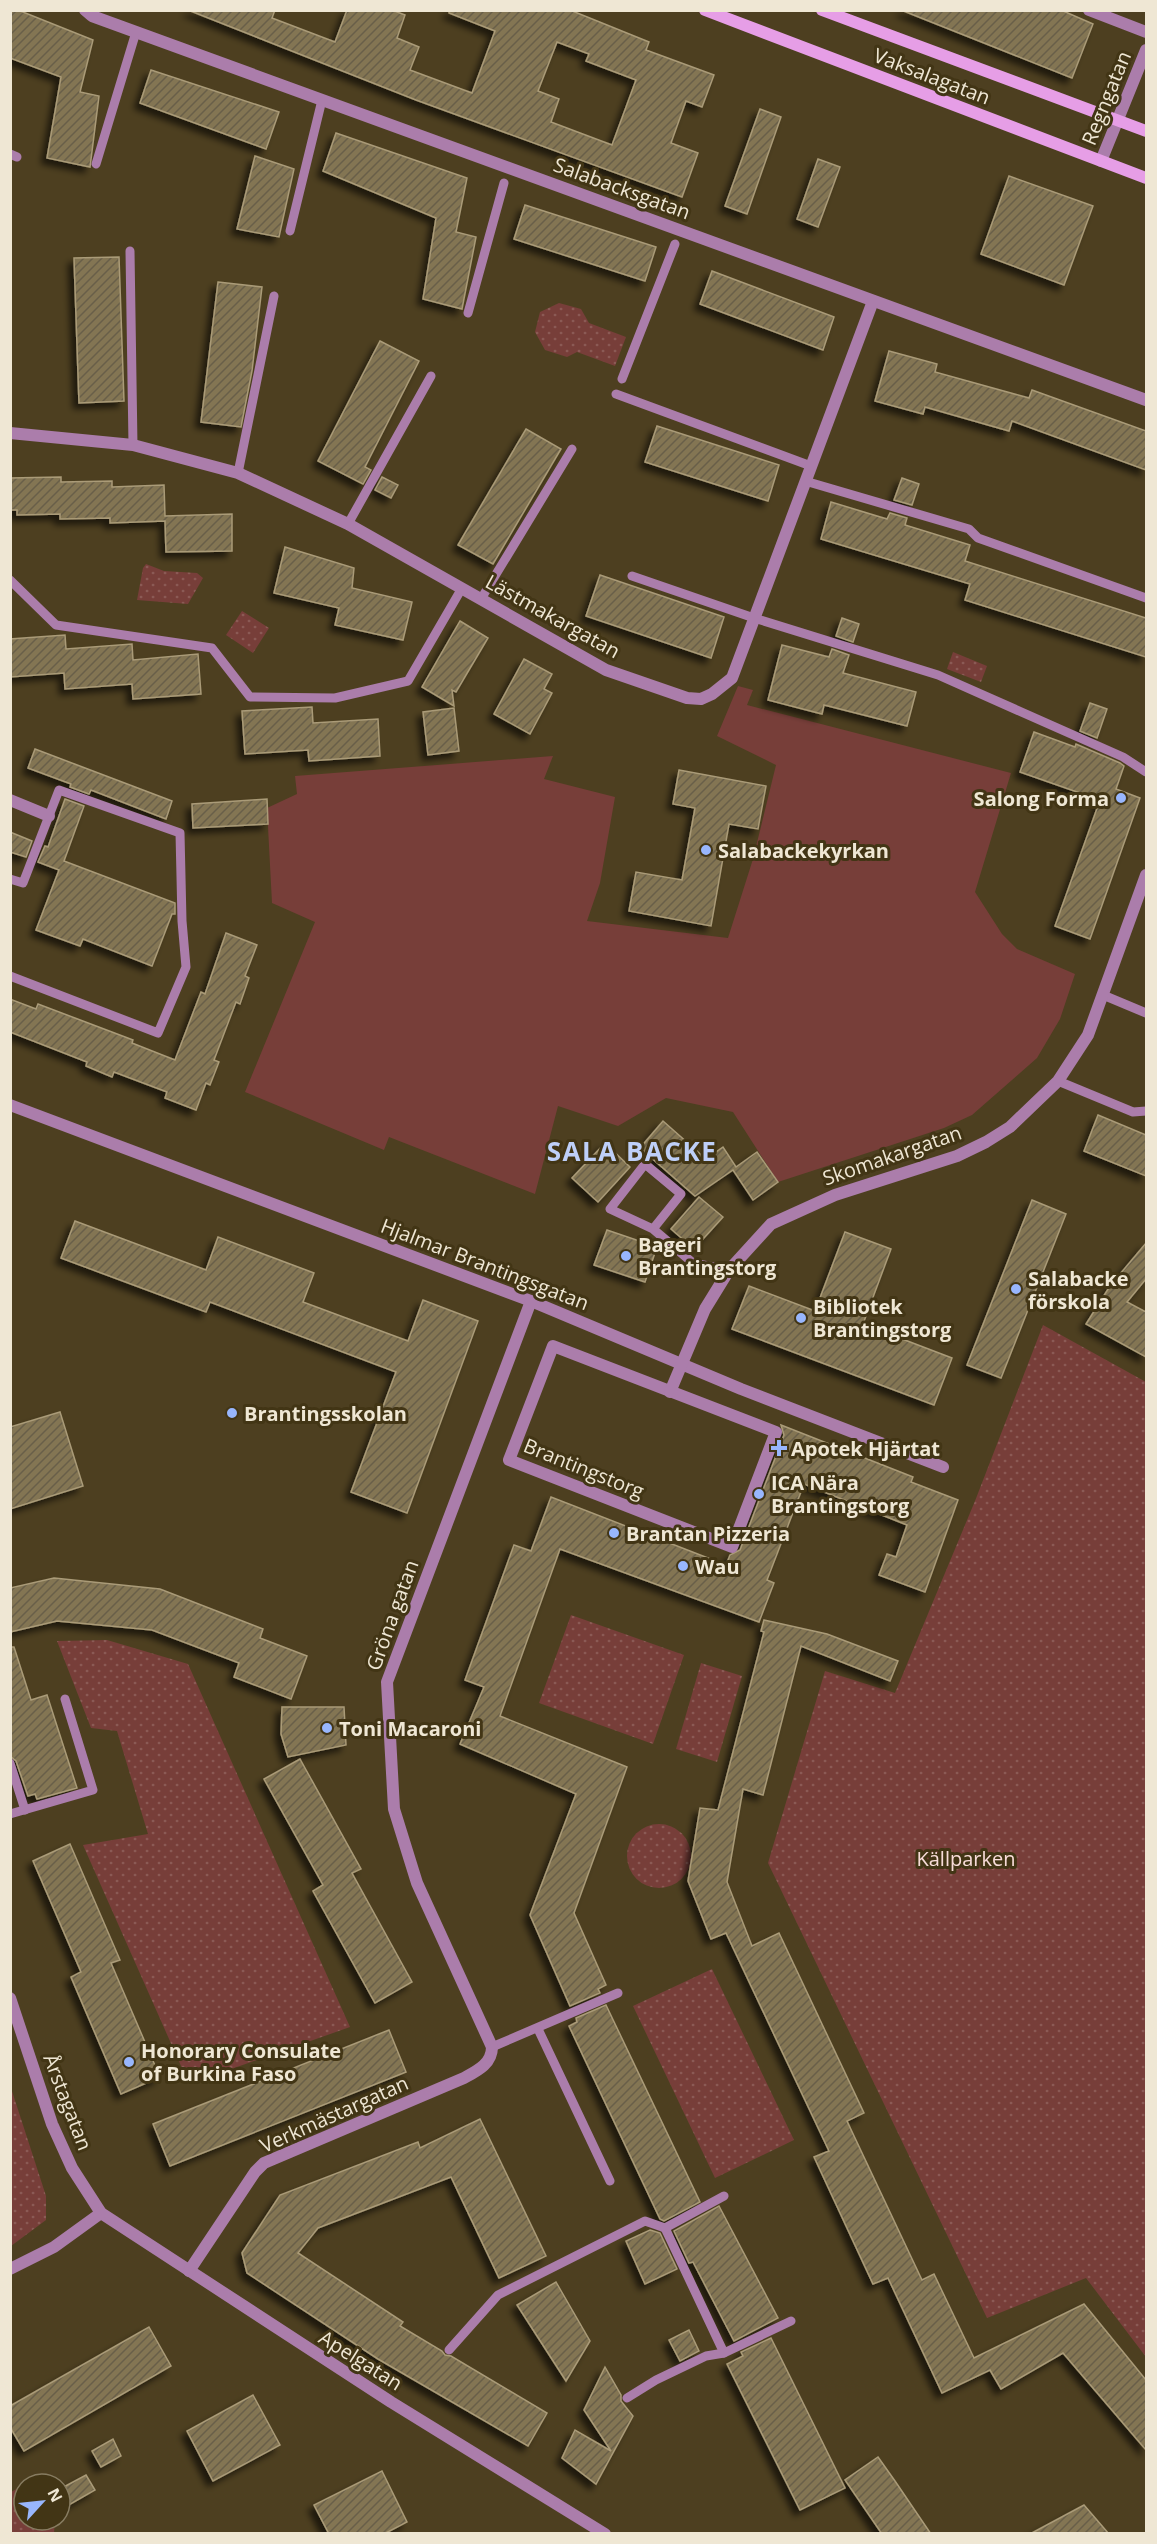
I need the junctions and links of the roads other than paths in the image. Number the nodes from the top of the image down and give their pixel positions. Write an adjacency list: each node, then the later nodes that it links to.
1 (85, 10): 5 (street, Salabacksgatan)
2 (705, 10): 11 (main road, Vaksalagatan)
3 (822, 10): 9 (main road, Vaksalagatan)
4 (1089, 10): 6 (street)
5 (136, 32): 8 (street, Salabacksgatan); 12 (lane)
6 (1146, 32)
7 (1146, 50): 9 (street, Regngatan)
8 (322, 100): 15 (lane); 19 (street, Salabacksgatan)
9 (1119, 121): 10 (main road, Vaksalagatan); 11 (street, Regngatan)
10 (1146, 131)
11 (1101, 161): 13 (main road, Vaksalagatan)
12 (96, 164)
13 (1146, 178)
14 (504, 183): 20 (lane)
15 (290, 231)
16 (675, 244): 22 (lane)
17 (130, 251): 26 (lane)
18 (274, 296): 29 (lane)
19 (873, 300): 24 (street, Salabacksgatan); 28 (street, Lästmakargatan)
20 (468, 313)
21 (431, 376): 31 (lane)
22 (622, 378)
23 (616, 394): 28 (lane)
24 (1146, 400)
25 (10, 433): 26 (street, Lästmakargatan)
26 (133, 445): 29 (street, Lästmakargatan)
27 (572, 449): 36 (lane)
28 (811, 466): 30 (street, Lästmakargatan)
29 (238, 473): 31 (street, Lästmakargatan)
30 (805, 481): 35 (lane); 37 (street, Lästmakargatan)
31 (348, 524): 34 (street, Lästmakargatan)
32 (632, 576): 37 (lane)
33 (10, 580): 34 (lane)
34 (462, 588): 36 (street, Lästmakargatan)
35 (1146, 598)
36 (481, 599): 37 (street, Lästmakargatan)
37 (754, 618): 38 (lane)
38 (1146, 772)
39 (10, 800): 40 (street)
40 (49, 816): 42 (lane); 43 (lane)
41 (1146, 875): 44 (street, Skomakargatan)
42 (10, 879)
43 (10, 976)
44 (1103, 994): 45 (lane); 46 (street, Skomakargatan)
45 (1146, 1013)
46 (1058, 1081): 48 (lane); 50 (street, Skomakargatan)
47 (10, 1105): 51 (street, Hjalmar Brantingsgatan)
48 (1146, 1111)
49 (653, 1229): 49 (lane); 50 (lane)
50 (729, 1270): 52 (street, Skomakargatan)
51 (531, 1301): 52 (street, Hjalmar Brantingsgatan); 62 (street, Gröna gatan)
52 (683, 1365): 53 (street, Skomakargatan); 54 (street, Hjalmar Brantingsgatan)
53 (670, 1392): 53 (street, Brantingstorg)
54 (942, 1467)
55 (65, 1700): 57 (lane)
56 (10, 1762): 57 (lane)
57 (25, 1810): 58 (lane)
58 (10, 1814)
59 (618, 1993): 61 (lane)
60 (10, 1998): 65 (street, Årstagatan)
61 (538, 2029): 62 (lane); 63 (lane)
62 (492, 2047): 68 (street, Verkmästargatan)
63 (610, 2181)
64 (724, 2196): 66 (lane)
65 (101, 2213): 67 (street); 68 (street, Apelgatan)
66 (665, 2228): 70 (lane); 71 (lane)
67 (10, 2269)
68 (189, 2271): 73 (street, Apelgatan)
69 (791, 2321): 71 (lane)
70 (449, 2350)
71 (724, 2353): 72 (lane)
72 (627, 2398)
73 (605, 2534)

